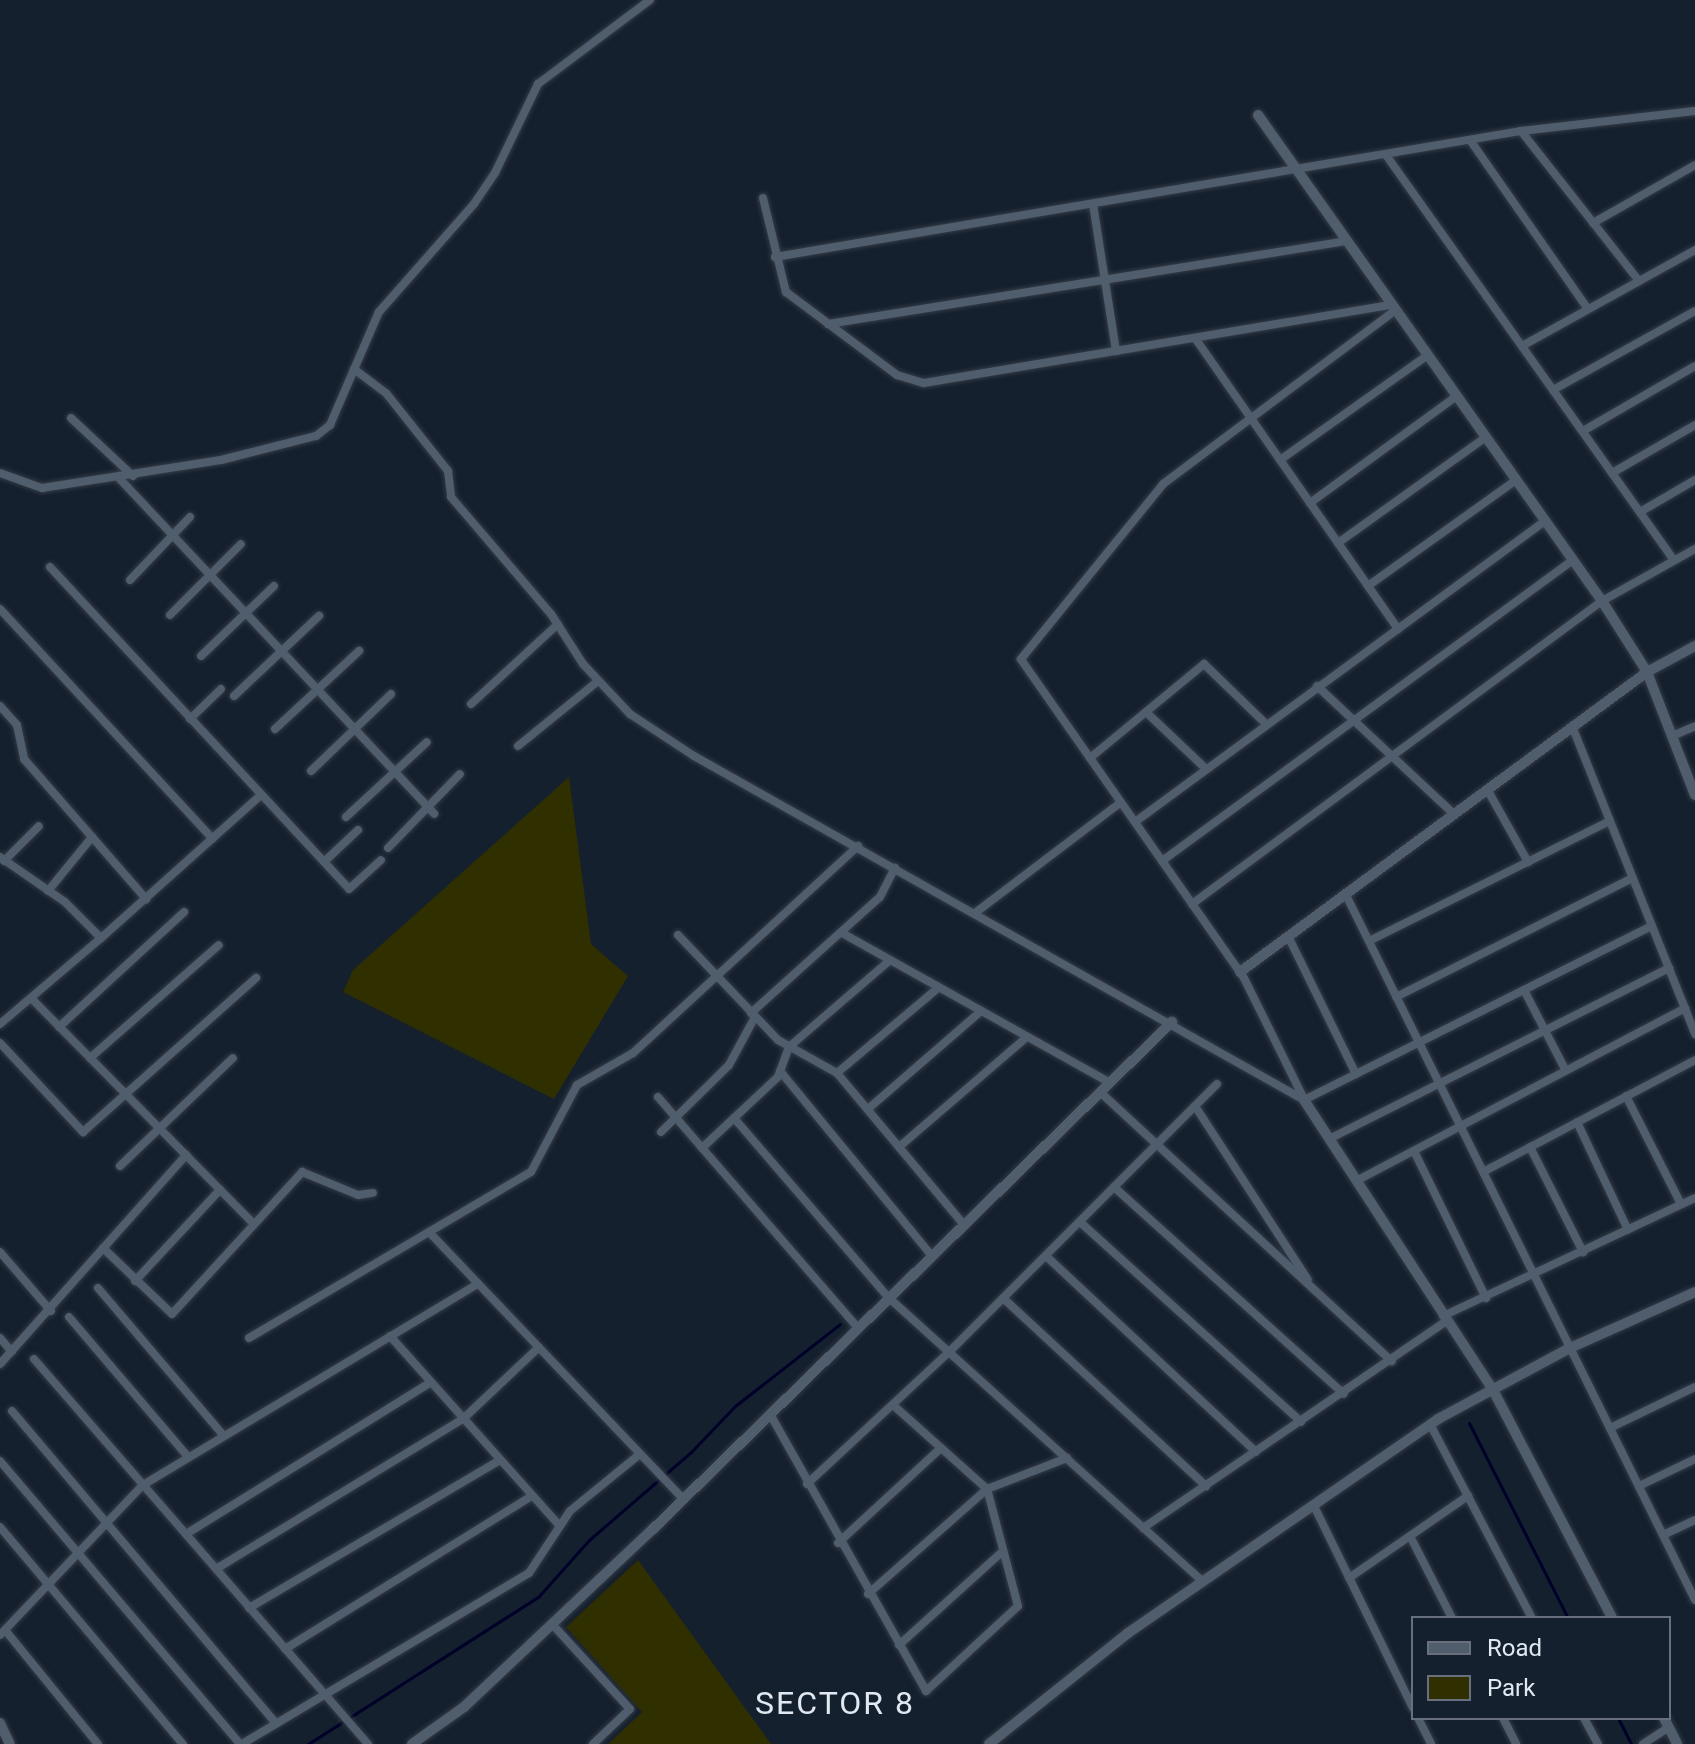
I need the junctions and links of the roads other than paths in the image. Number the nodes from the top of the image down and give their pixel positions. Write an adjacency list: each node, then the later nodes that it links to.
1 (650, 0): 26 (street)
2 (1695, 111): 4 (street)
3 (1258, 115): 8 (street)
4 (1521, 131): 5 (street); 11 (street)
5 (1470, 140): 6 (street); 18 (street)
6 (1386, 155): 8 (street); 22 (street)
7 (1695, 165): 11 (street)
8 (1297, 170): 10 (street); 12 (street)
9 (763, 198): 14 (street)
10 (1093, 204): 14 (street); 15 (street)
11 (1593, 223): 16 (street)
12 (1347, 241): 15 (street); 17 (street)
13 (1695, 250): 16 (street)
14 (775, 257): 20 (street)
15 (1105, 280): 20 (street); 23 (street)
16 (1639, 281): 18 (street)
17 (1394, 308): 21 (street); 24 (street); 30 (street)
18 (1588, 309): 22 (street)
19 (1695, 311): 27 (street)
20 (828, 324): 23 (street)
21 (1195, 338): 23 (street); 30 (street)
22 (1522, 346): 27 (street)
23 (1116, 351)
24 (1428, 355): 28 (street); 34 (street)
25 (1695, 366): 32 (street)
26 (354, 369): 37 (street); 63 (street)
27 (1553, 390): 32 (street)
28 (1457, 396): 33 (street); 43 (street)
29 (71, 418): 37 (street)
30 (1251, 418): 34 (street); 90 (street)
31 (1695, 425): 36 (street)
32 (1583, 431): 36 (street)
33 (1486, 437): 40 (street); 48 (street)
34 (1280, 460): 43 (street)
35 (0, 473): 39 (street)
36 (1612, 473): 44 (street)
37 (133, 476): 38 (street)
38 (118, 477): 39 (street); 47 (street)
39 (12, 479): 42 (street)
40 (1516, 480): 46 (street); 57 (street)
41 (1695, 480): 44 (street)
42 (0, 484)
43 (1310, 503): 48 (street)
44 (1640, 512): 52 (street)
45 (190, 517): 47 (street)
46 (1545, 521): 51 (street); 64 (street)
47 (172, 536): 54 (street); 55 (street)
48 (1338, 543): 57 (street)
49 (241, 544): 54 (street)
50 (1695, 549): 52 (street)
51 (1573, 560): 58 (street); 80 (street)
52 (1674, 560): 58 (street)
53 (50, 567): 79 (street)
54 (210, 575): 60 (street); 61 (street)
55 (130, 580)
56 (274, 586): 60 (street)
57 (1368, 586): 64 (street)
58 (1602, 601): 69 (street); 89 (street)
59 (0, 609): 107 (street)
60 (246, 614): 66 (street); 68 (street)
61 (170, 615)
62 (319, 616): 66 (street)
63 (558, 624): 70 (street); 76 (street)
64 (1398, 629): 71 (street)
65 (1695, 646): 69 (street)
66 (281, 651): 73 (street); 75 (street)
67 (359, 651): 73 (street)
68 (201, 656)
69 (1647, 672): 82 (street); 86 (street)
70 (598, 681): 88 (street); 108 (street)
71 (1317, 686): 80 (street); 81 (street)
72 (221, 689): 79 (street)
73 (317, 689): 84 (street); 85 (street)
74 (391, 694): 85 (street)
75 (234, 696)
76 (471, 704)
77 (0, 706): 106 (street)
78 (1146, 712): 81 (street); 90 (street); 91 (street)
79 (190, 719): 96 (street)
80 (1354, 721): 89 (street); 113 (street)
81 (1265, 723): 91 (street)
82 (1572, 726): 95 (street); 102 (street)
83 (1695, 726): 86 (street)
84 (275, 729)
85 (354, 729): 92 (street); 93 (street)
86 (1672, 736): 97 (street)
87 (427, 742): 93 (street)
88 (518, 746)
89 (1392, 756): 100 (street); 120 (street)
90 (1090, 758): 98 (street)
91 (1205, 768): 103 (street)
92 (311, 771)
93 (395, 772): 99 (street); 101 (street)
94 (460, 774): 99 (street)
95 (1487, 789): 100 (street); 114 (street)
96 (261, 795): 107 (street); 111 (street)
97 (1695, 795)
98 (1121, 802): 103 (street); 122 (street)
99 (431, 811): 109 (street)
100 (1454, 814): 118 (street)
101 (346, 817)
102 (1610, 821): 114 (street); 116 (street)
103 (1135, 822): 113 (street)
104 (39, 826): 110 (street)
105 (358, 830): 111 (street)
106 (92, 837): 117 (street); 119 (street)
107 (213, 839): 119 (street)
108 (858, 846): 115 (street); 133 (street)
109 (388, 848)
110 (2, 859): 117 (street)
111 (326, 860): 112 (street)
112 (381, 860)
113 (1162, 861): 120 (street)
114 (1528, 862): 128 (street)
115 (895, 868): 122 (street); 124 (street)
116 (1633, 878): 123 (street); 137 (street)
117 (48, 891): 127 (street)
118 (1345, 893): 126 (street); 128 (street)
119 (146, 899): 127 (street)
120 (1192, 904): 132 (street)
121 (184, 912): 144 (street)
122 (975, 913): 142 (street)
123 (1652, 926): 131 (street); 136 (street)
124 (842, 933): 130 (street); 141 (street)
125 (678, 935): 133 (street)
126 (1288, 936): 132 (street); 157 (street)
127 (101, 938): 138 (street)
128 (1369, 941): 137 (street)
129 (219, 945): 151 (street)
130 (890, 960): 135 (street); 150 (street)
131 (1669, 968): 139 (street); 145 (street)
132 (1240, 972): 165 (street)
133 (717, 977): 141 (street); 193 (street)
134 (256, 978): 162 (street)
135 (939, 987): 140 (street); 156 (street)
136 (1524, 990): 145 (street); 149 (street)
137 (1396, 997): 149 (street)
138 (31, 998): 143 (street); 144 (street)
139 (1685, 1008): 146 (street); 155 (street)
140 (981, 1011): 147 (street); 167 (street)
141 (753, 1015): 150 (street); 168 (street)
142 (1172, 1022): 159 (street); 165 (street)
143 (0, 1024)
144 (59, 1027): 151 (street)
145 (1544, 1029): 155 (street); 158 (street)
146 (1695, 1034)
147 (1027, 1037): 159 (street); 176 (street)
148 (0, 1043): 162 (street)
149 (1419, 1043): 157 (street); 158 (street)
150 (789, 1047): 154 (street); 156 (street)
151 (90, 1058): 162 (street)
152 (233, 1058): 172 (street)
153 (1695, 1060): 163 (street)
154 (780, 1071): 169 (street); 197 (street)
155 (1566, 1071): 171 (street)
156 (837, 1073): 167 (street)
157 (1356, 1074): 165 (street)
158 (1439, 1082): 171 (street); 174 (street)
159 (1110, 1083): 161 (street)
160 (1217, 1084): 166 (street)
161 (1100, 1092): 175 (street); 191 (street)
162 (125, 1093): 172 (street)
163 (1626, 1096): 170 (street); 188 (street)
164 (658, 1097): 168 (street)
165 (1304, 1100): 174 (street)
166 (1195, 1106): 175 (street); 203 (street)
167 (868, 1109): 176 (street)
168 (675, 1117): 173 (street); 178 (street)
169 (734, 1118): 178 (street); 205 (street)
170 (1577, 1122): 177 (street); 192 (street)
171 (1461, 1127): 179 (street); 182 (street)
172 (159, 1128): 180 (street); 181 (street)
173 (661, 1132)
174 (1329, 1139): 183 (street)
175 (1157, 1144): 184 (street); 203 (street)
176 (899, 1147): 191 (street)
177 (1530, 1147): 182 (street); 196 (street)
178 (702, 1148): 211 (street)
179 (1414, 1151): 183 (street); 207 (street)
180 (186, 1155): 185 (street); 194 (street)
181 (120, 1166)
182 (1483, 1172): 199 (street)
183 (1356, 1181): 210 (street)
184 (1114, 1187): 189 (street); 225 (street)
185 (220, 1190): 190 (street); 200 (street)
186 (373, 1193): 190 (street)
187 (1695, 1198): 188 (street)
188 (1681, 1204): 192 (street)
189 (1080, 1222): 198 (street); 230 (street)
190 (254, 1224): 200 (street)
191 (964, 1225): 197 (street)
192 (1628, 1230): 196 (street)
193 (429, 1232): 201 (street); 214 (street)
194 (103, 1248): 200 (street); 208 (street)
195 (0, 1252): 208 (street)
196 (1583, 1252): 199 (street)
197 (932, 1256): 205 (street)
198 (1046, 1256): 206 (street); 235 (street)
199 (1534, 1275): 207 (street); 216 (street)
200 (135, 1281)
201 (478, 1284): 212 (street); 215 (street)
202 (98, 1288): 233 (street)
203 (1314, 1290): 220 (street)
204 (1695, 1292): 216 (street)
205 (889, 1298): 211 (street); 218 (street)
206 (1003, 1298): 218 (street); 244 (street)
207 (1486, 1298): 210 (street)
208 (51, 1311): 217 (street)
209 (69, 1317): 237 (street)
210 (1445, 1318): 220 (street); 224 (street)
211 (858, 1328): 228 (street)
212 (390, 1336): 222 (street); 233 (street)
213 (0, 1338): 217 (street)
214 (249, 1338)
215 (539, 1347): 229 (street); 236 (street)
216 (1570, 1348): 224 (street); 232 (street)
217 (12, 1352): 221 (street)
218 (949, 1352): 226 (street); 238 (street)
219 (34, 1359): 243 (street)
220 (1392, 1361): 225 (street)
221 (0, 1364)
222 (431, 1382): 229 (street); 256 (street)
223 (1695, 1387): 232 (street)
224 (1492, 1388): 231 (street); 273 (street)
225 (1344, 1394): 230 (street)
226 (893, 1405): 234 (street); 242 (street)
227 (12, 1411): 252 (street)
228 (770, 1414): 242 (street); 249 (street)
229 (464, 1418): 240 (street); 262 (street)
230 (1301, 1422): 235 (street)
231 (1430, 1424): 248 (street); 250 (street)
232 (1610, 1428): 245 (street)
233 (224, 1436): 237 (street)
234 (941, 1448): 246 (street); 259 (street)
235 (1256, 1452): 244 (street)
236 (640, 1454): 249 (street); 253 (street)
237 (188, 1457): 243 (street)
238 (1067, 1458): 246 (street); 255 (street)
239 (1695, 1459): 245 (street)
240 (500, 1460): 247 (street); 270 (street)
241 (0, 1461): 261 (street)
242 (807, 1484): 259 (street)
243 (143, 1485): 252 (street); 256 (street)
244 (1206, 1486): 255 (street)
245 (1639, 1486): 257 (street)
246 (987, 1489): 260 (street); 268 (street)
247 (532, 1496): 253 (street); 277 (street)
248 (1468, 1496): 258 (street); 272 (street)
249 (683, 1499): 274 (street)
250 (1314, 1506): 264 (street); 266 (street)
251 (1695, 1520): 257 (street)
252 (107, 1523): 261 (street); 284 (street)
253 (560, 1526): 278 (street)
254 (0, 1527): 267 (street)
255 (1143, 1528): 266 (street)
256 (186, 1534): 262 (street)
257 (1663, 1535): 265 (street)
258 (1410, 1536): 264 (street); 271 (street)
259 (838, 1543): 268 (street)
260 (1003, 1551): 276 (street); 276 (street)
261 (78, 1554): 267 (street); 289 (street)
262 (216, 1569): 270 (street)
263 (1695, 1573): 265 (street)
264 (1349, 1578): 279 (street)
265 (1684, 1578): 269 (street)
266 (1202, 1581): 293 (street)
267 (48, 1584): 275 (street); 288 (street)
268 (868, 1594): 276 (street)
269 (1695, 1600)
270 (249, 1608): 277 (street)
271 (1451, 1616)
272 (1531, 1616)
273 (1611, 1616)
274 (552, 1624): 291 (street); 292 (street)
275 (2, 1633): 287 (street)
276 (899, 1645)
277 (285, 1649): 278 (street)
278 (325, 1695): 284 (street); 290 (street)
279 (1411, 1704)
280 (1419, 1720): 294 (street)
281 (1504, 1720): 295 (street)
282 (1585, 1720): 296 (street)
283 (0, 1723): 286 (street)
284 (276, 1723): 289 (street)
285 (1666, 1723): 297 (street); 298 (street)
286 (10, 1744)
287 (98, 1744)
288 (183, 1744)
289 (241, 1744)
290 (368, 1744)
291 (412, 1744)
292 (593, 1744)
293 (989, 1744)
294 (1431, 1744)
295 (1516, 1744)
296 (1598, 1744)
297 (1643, 1744)
298 (1677, 1744)

